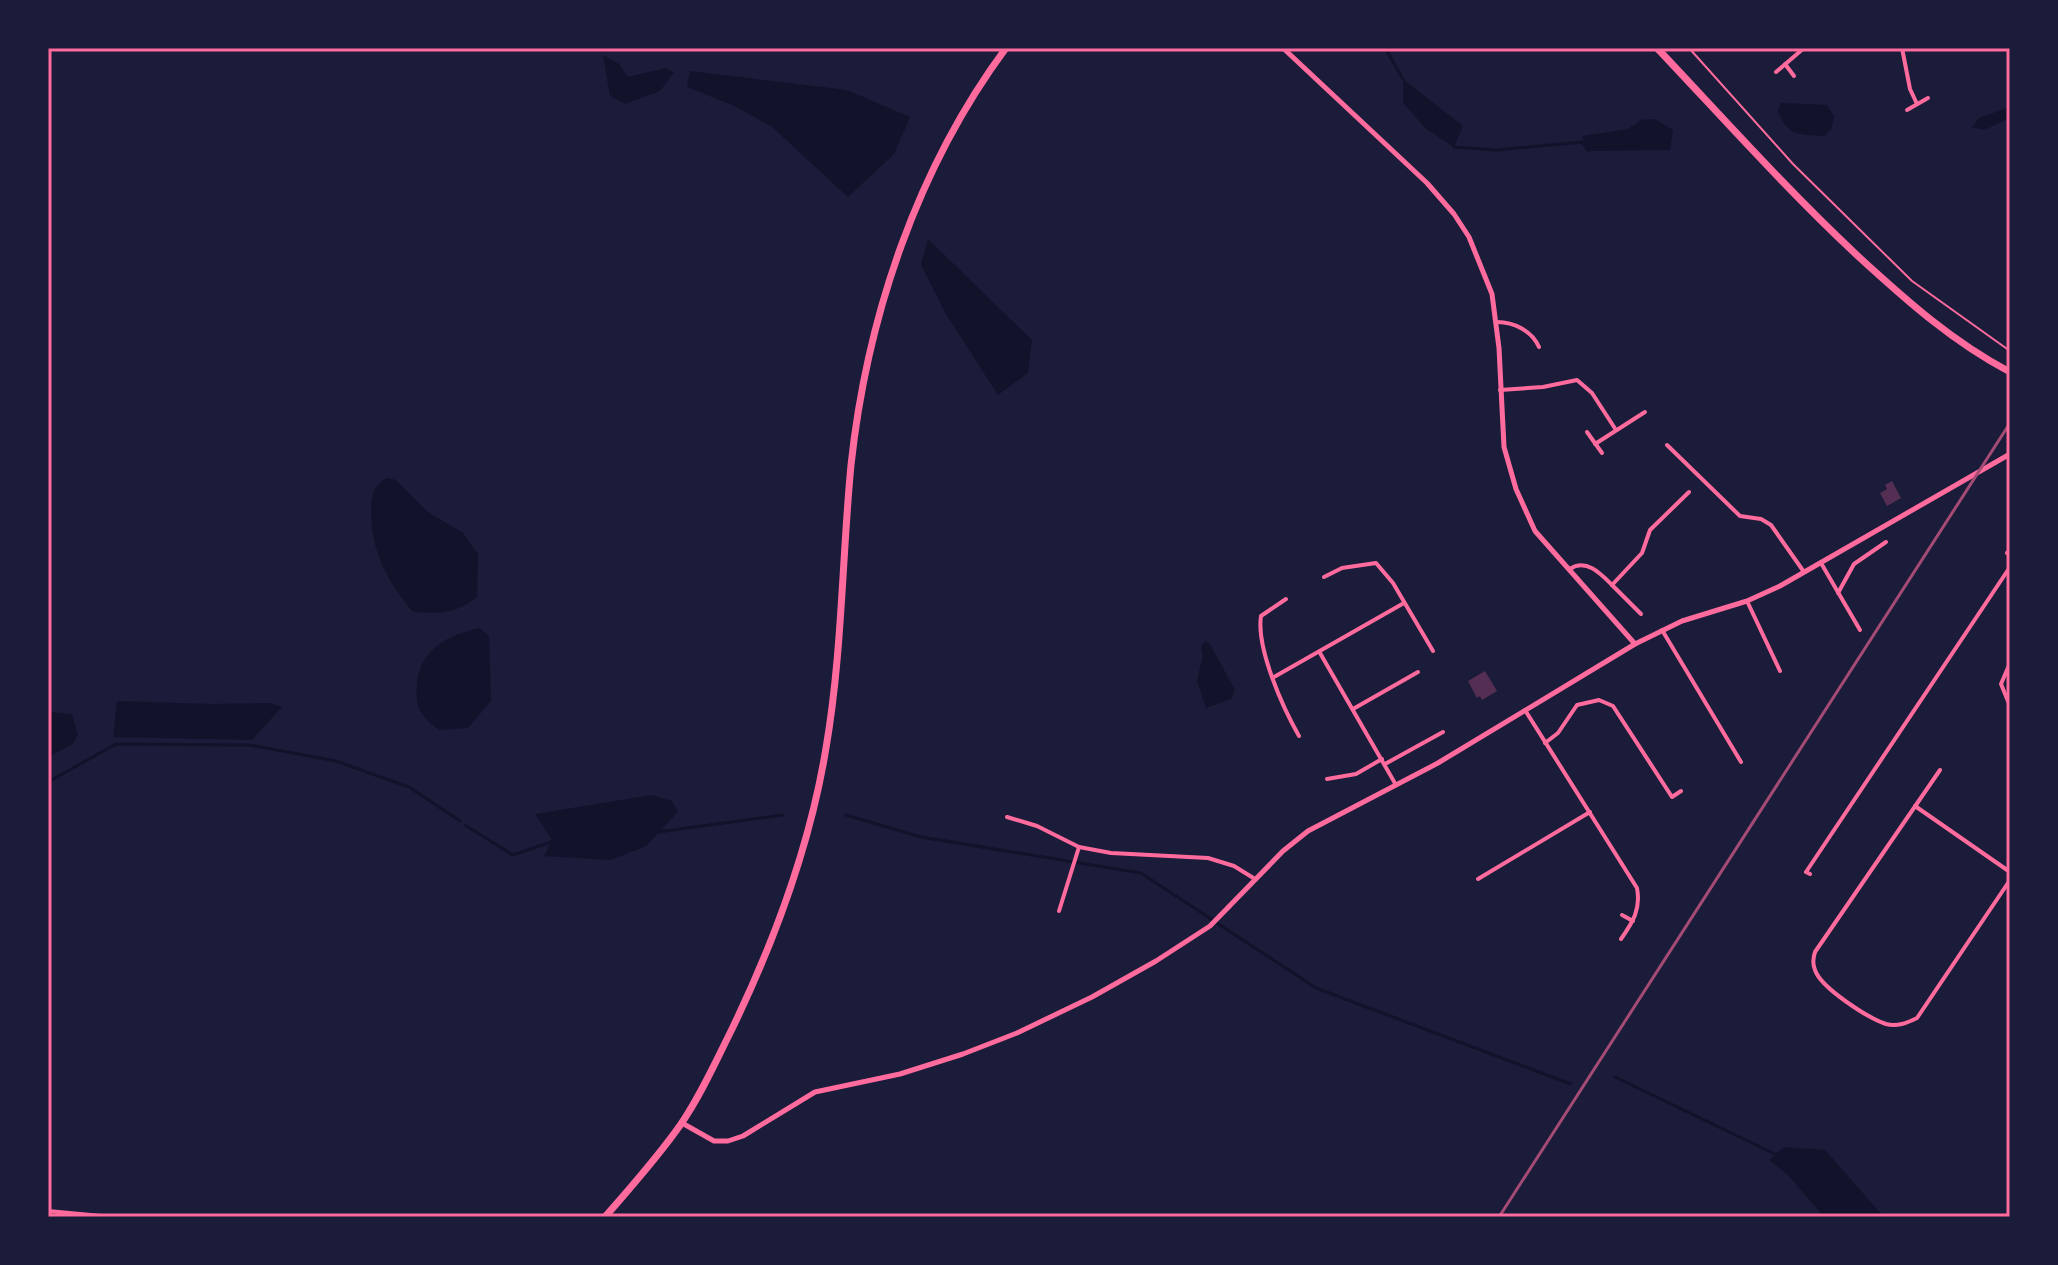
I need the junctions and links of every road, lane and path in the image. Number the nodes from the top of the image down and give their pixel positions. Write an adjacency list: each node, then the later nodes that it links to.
1 (1006, 48): 72 (highway)
2 (1283, 48): 13 (street)
3 (1657, 48): 16 (highway)
4 (1689, 48): 15 (path)
5 (1804, 48): 7 (street)
6 (1902, 48): 11 (street)
7 (1785, 64): 8 (street); 9 (street)
8 (1776, 72)
9 (1794, 76)
10 (1928, 98): 11 (street)
11 (1917, 104): 12 (street)
12 (1907, 110)
13 (1497, 322): 14 (street); 17 (street)
14 (1539, 347)
15 (2010, 351)
16 (2008, 371)
17 (1500, 390): 19 (street); 29 (street)
18 (1645, 412): 19 (street)
19 (1616, 430): 21 (street)
20 (1587, 432): 21 (street)
21 (1595, 444): 23 (street)
22 (1667, 445): 30 (street)
23 (1602, 453)
24 (2010, 454): 27 (street)
25 (1689, 492): 32 (street)
26 (1886, 542): 33 (street)
27 (1821, 563): 30 (street); 33 (street)
28 (2010, 567): 64 (street)
29 (1570, 569): 32 (street); 40 (street)
30 (1804, 572): 35 (street)
31 (1324, 577): 36 (street)
32 (1612, 585): 37 (street)
33 (1838, 593): 39 (street)
34 (1286, 599): 46 (street)
35 (1747, 601): 38 (street); 44 (street)
36 (1404, 603): 41 (street); 42 (street)
37 (1641, 614)
38 (1662, 630): 40 (street); 54 (street)
39 (1860, 630)
40 (1635, 644): 49 (street)
41 (1433, 651)
42 (1320, 653): 46 (street); 48 (street)
43 (2010, 663): 47 (street)
44 (1780, 671)
45 (1418, 672): 48 (street)
46 (1274, 677): 51 (street)
47 (2010, 706)
48 (1353, 709): 53 (street)
49 (1525, 710): 52 (street); 57 (street)
50 (1443, 732): 53 (street)
51 (1299, 736)
52 (1545, 743): 58 (street); 60 (street)
53 (1383, 762): 56 (street); 57 (street)
54 (1741, 762)
55 (1940, 770): 59 (street)
56 (1327, 779)
57 (1396, 785): 65 (street)
58 (1681, 791)
59 (1915, 806): 63 (street); 67 (street)
60 (1590, 812): 66 (street); 70 (street)
61 (1007, 817): 62 (street)
62 (1079, 847): 65 (street); 68 (street)
63 (2010, 872)
64 (1810, 874)
65 (1255, 879): 72 (street)
66 (1478, 879)
67 (2010, 880)
68 (1059, 911)
69 (1622, 915): 70 (street)
70 (1633, 921): 71 (street)
71 (1621, 939)
72 (682, 1122): 75 (highway)
73 (48, 1211): 74 (street)
74 (112, 1217)
75 (605, 1217)

